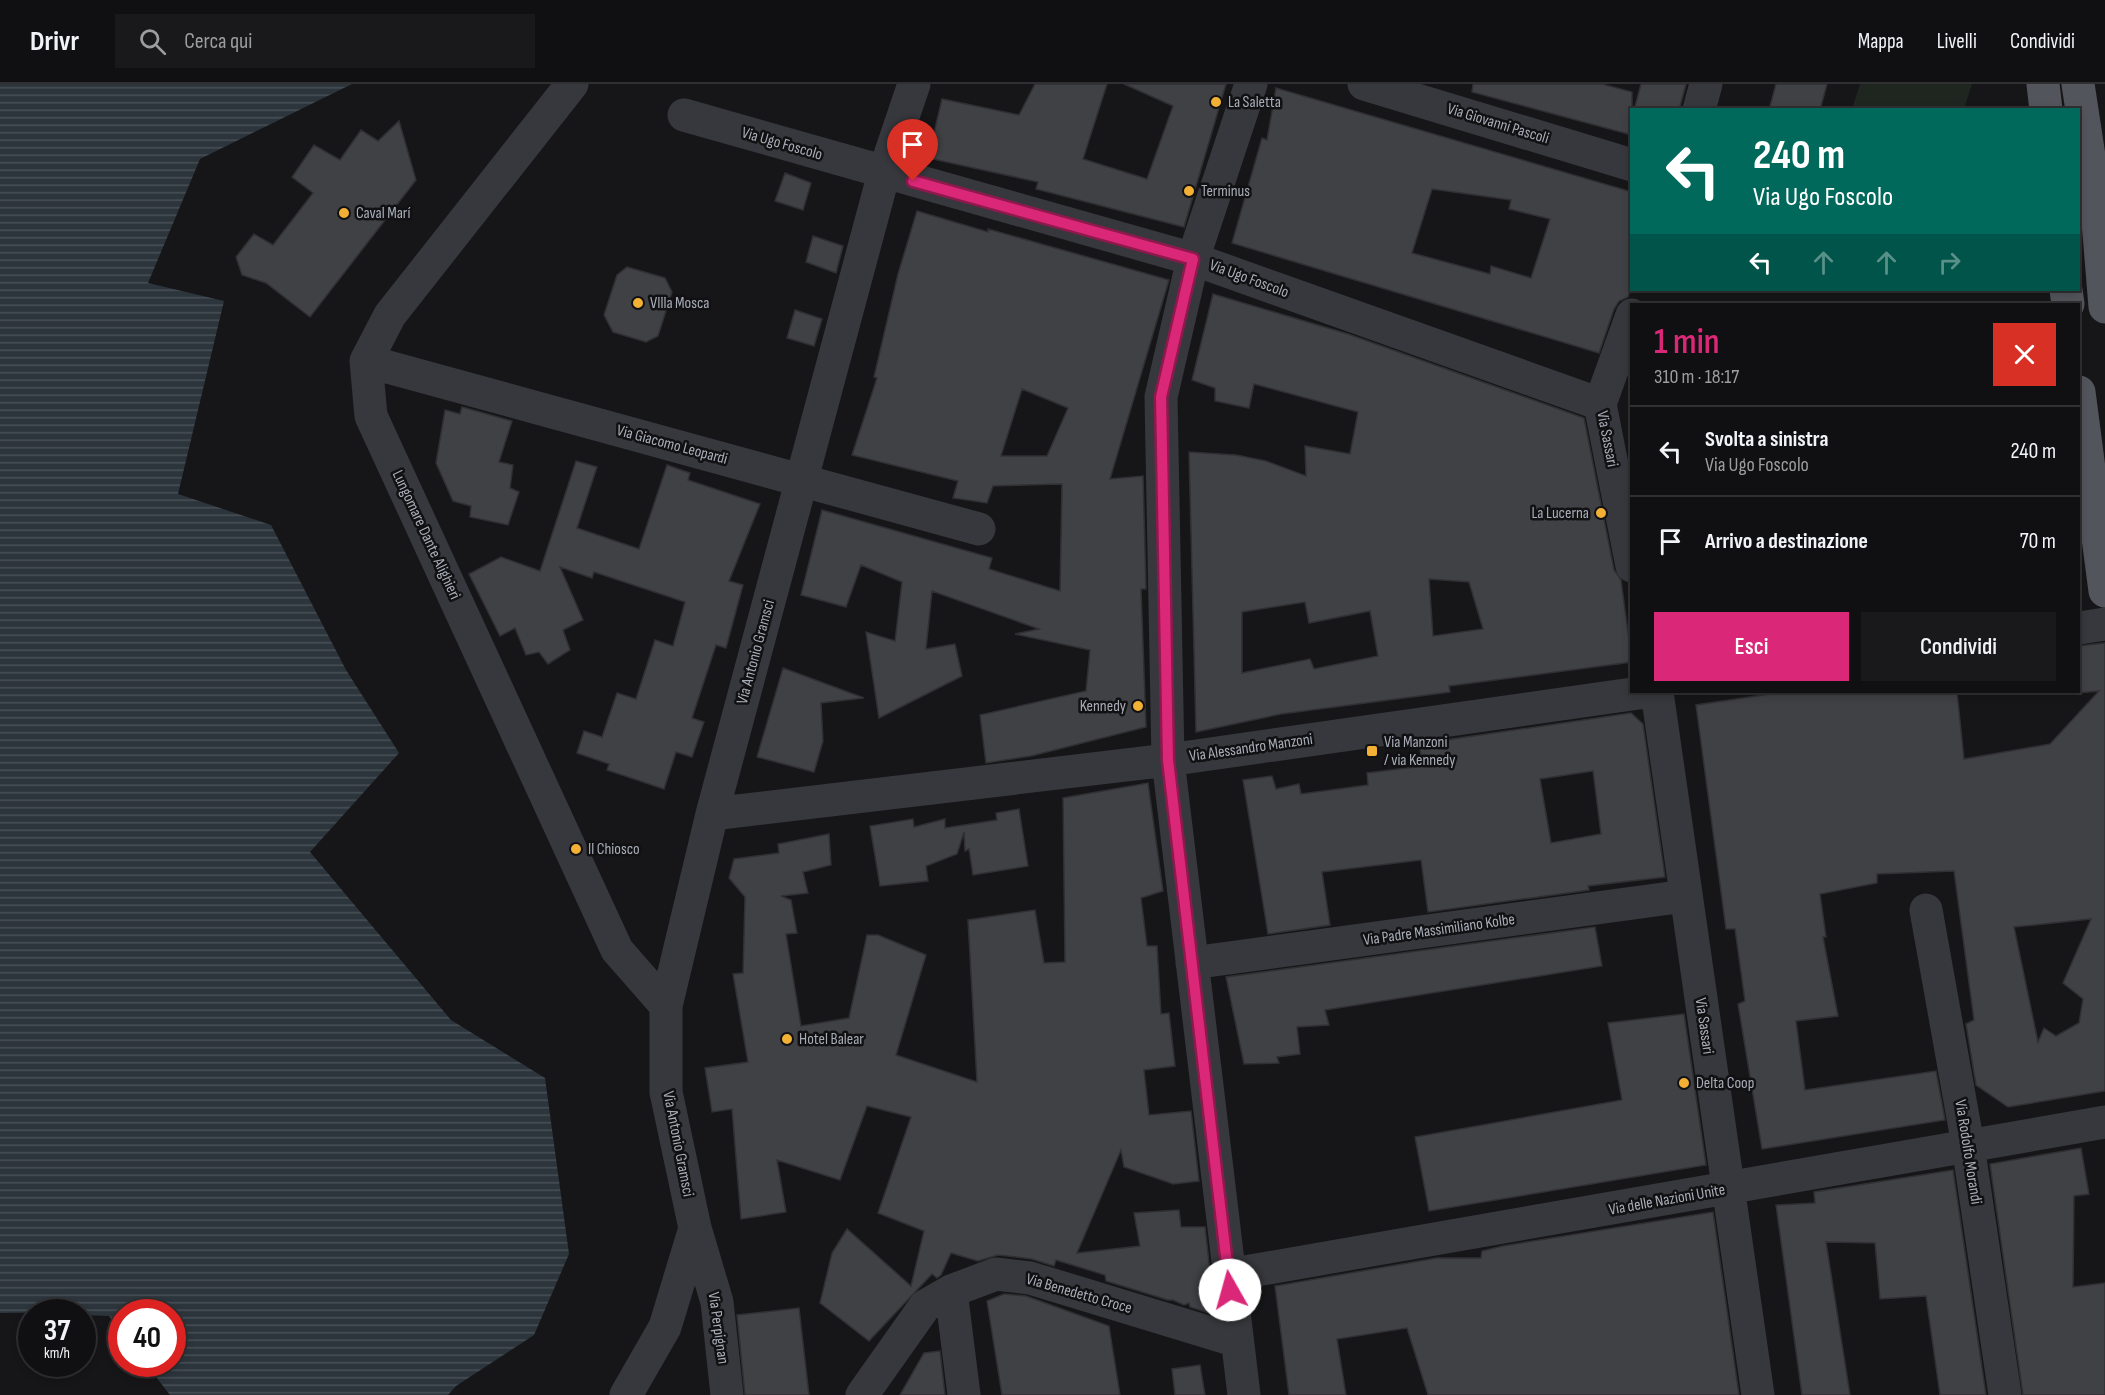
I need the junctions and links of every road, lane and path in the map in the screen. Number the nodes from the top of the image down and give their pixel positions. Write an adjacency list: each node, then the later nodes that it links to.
1 (572, 84): 17 (street)
2 (914, 84): 12 (street, Via Antonio Gramsci)
3 (1251, 84): 13 (street)
4 (1364, 84): 11 (street, Via Giovanni Pascoli)
5 (1706, 84): 8 (street)
6 (2043, 84): 9 (main road)
7 (2078, 84): 15 (main road)
8 (1700, 108)
9 (2046, 108)
10 (684, 115): 12 (street, Via Ugo Foscolo)
11 (1630, 164)
12 (884, 173): 13 (street, Via Ugo Foscolo); 20 (street, Via Antonio Gramsci)
13 (1193, 259): 19 (street, Via Ugo Foscolo); 28 (street)
14 (2070, 291): 15 (street)
15 (2104, 304)
16 (1630, 321): 19 (street, Via Sassari)
17 (366, 361): 20 (street, Via Giacomo Leopardi); 33 (street, Lungomare Dante Alighieri)
18 (2080, 400): 23 (main road)
19 (1600, 404): 22 (street, Via Sassari)
20 (802, 480): 21 (street, Via Giacomo Leopardi); 29 (street, Via Antonio Gramsci)
21 (979, 529)
22 (1630, 557)
23 (2105, 591)
24 (2105, 624): 25 (street)
25 (2080, 628)
26 (1639, 693): 28 (street, Via Alessandro Manzoni)
27 (1657, 693): 30 (street, Via Sassari)
28 (1168, 760): 29 (street, Via Alessandro Manzoni); 32 (street)
29 (712, 814): 33 (street, Via Antonio Gramsci)
30 (1685, 896): 32 (street, Via Padre Massimiliano Kolbe); 36 (street, Via Sassari)
31 (1926, 910): 35 (street, Via Rodolfo Morandi)
32 (1192, 963): 38 (street)
33 (666, 1006): 37 (street, Via Antonio Gramsci)
34 (2105, 1122): 35 (street, Via delle Nazioni Unite)
35 (1968, 1145): 36 (street, Via delle Nazioni Unite); 47 (street, Via Rodolfo Morandi)
36 (1727, 1189): 38 (street, Via delle Nazioni Unite); 46 (street, Via Sassari)
37 (695, 1228): 41 (street); 42 (street, Via Perpignan)
38 (1228, 1275): 40 (street)
39 (951, 1291): 40 (street, Via Benedetto Croce); 43 (street, Via Benedetto Croce); 44 (street)
40 (1237, 1341): 45 (street)
41 (626, 1395)
42 (727, 1395)
43 (861, 1395)
44 (964, 1395)
45 (1244, 1395)
46 (1758, 1395)
47 (2005, 1395)

